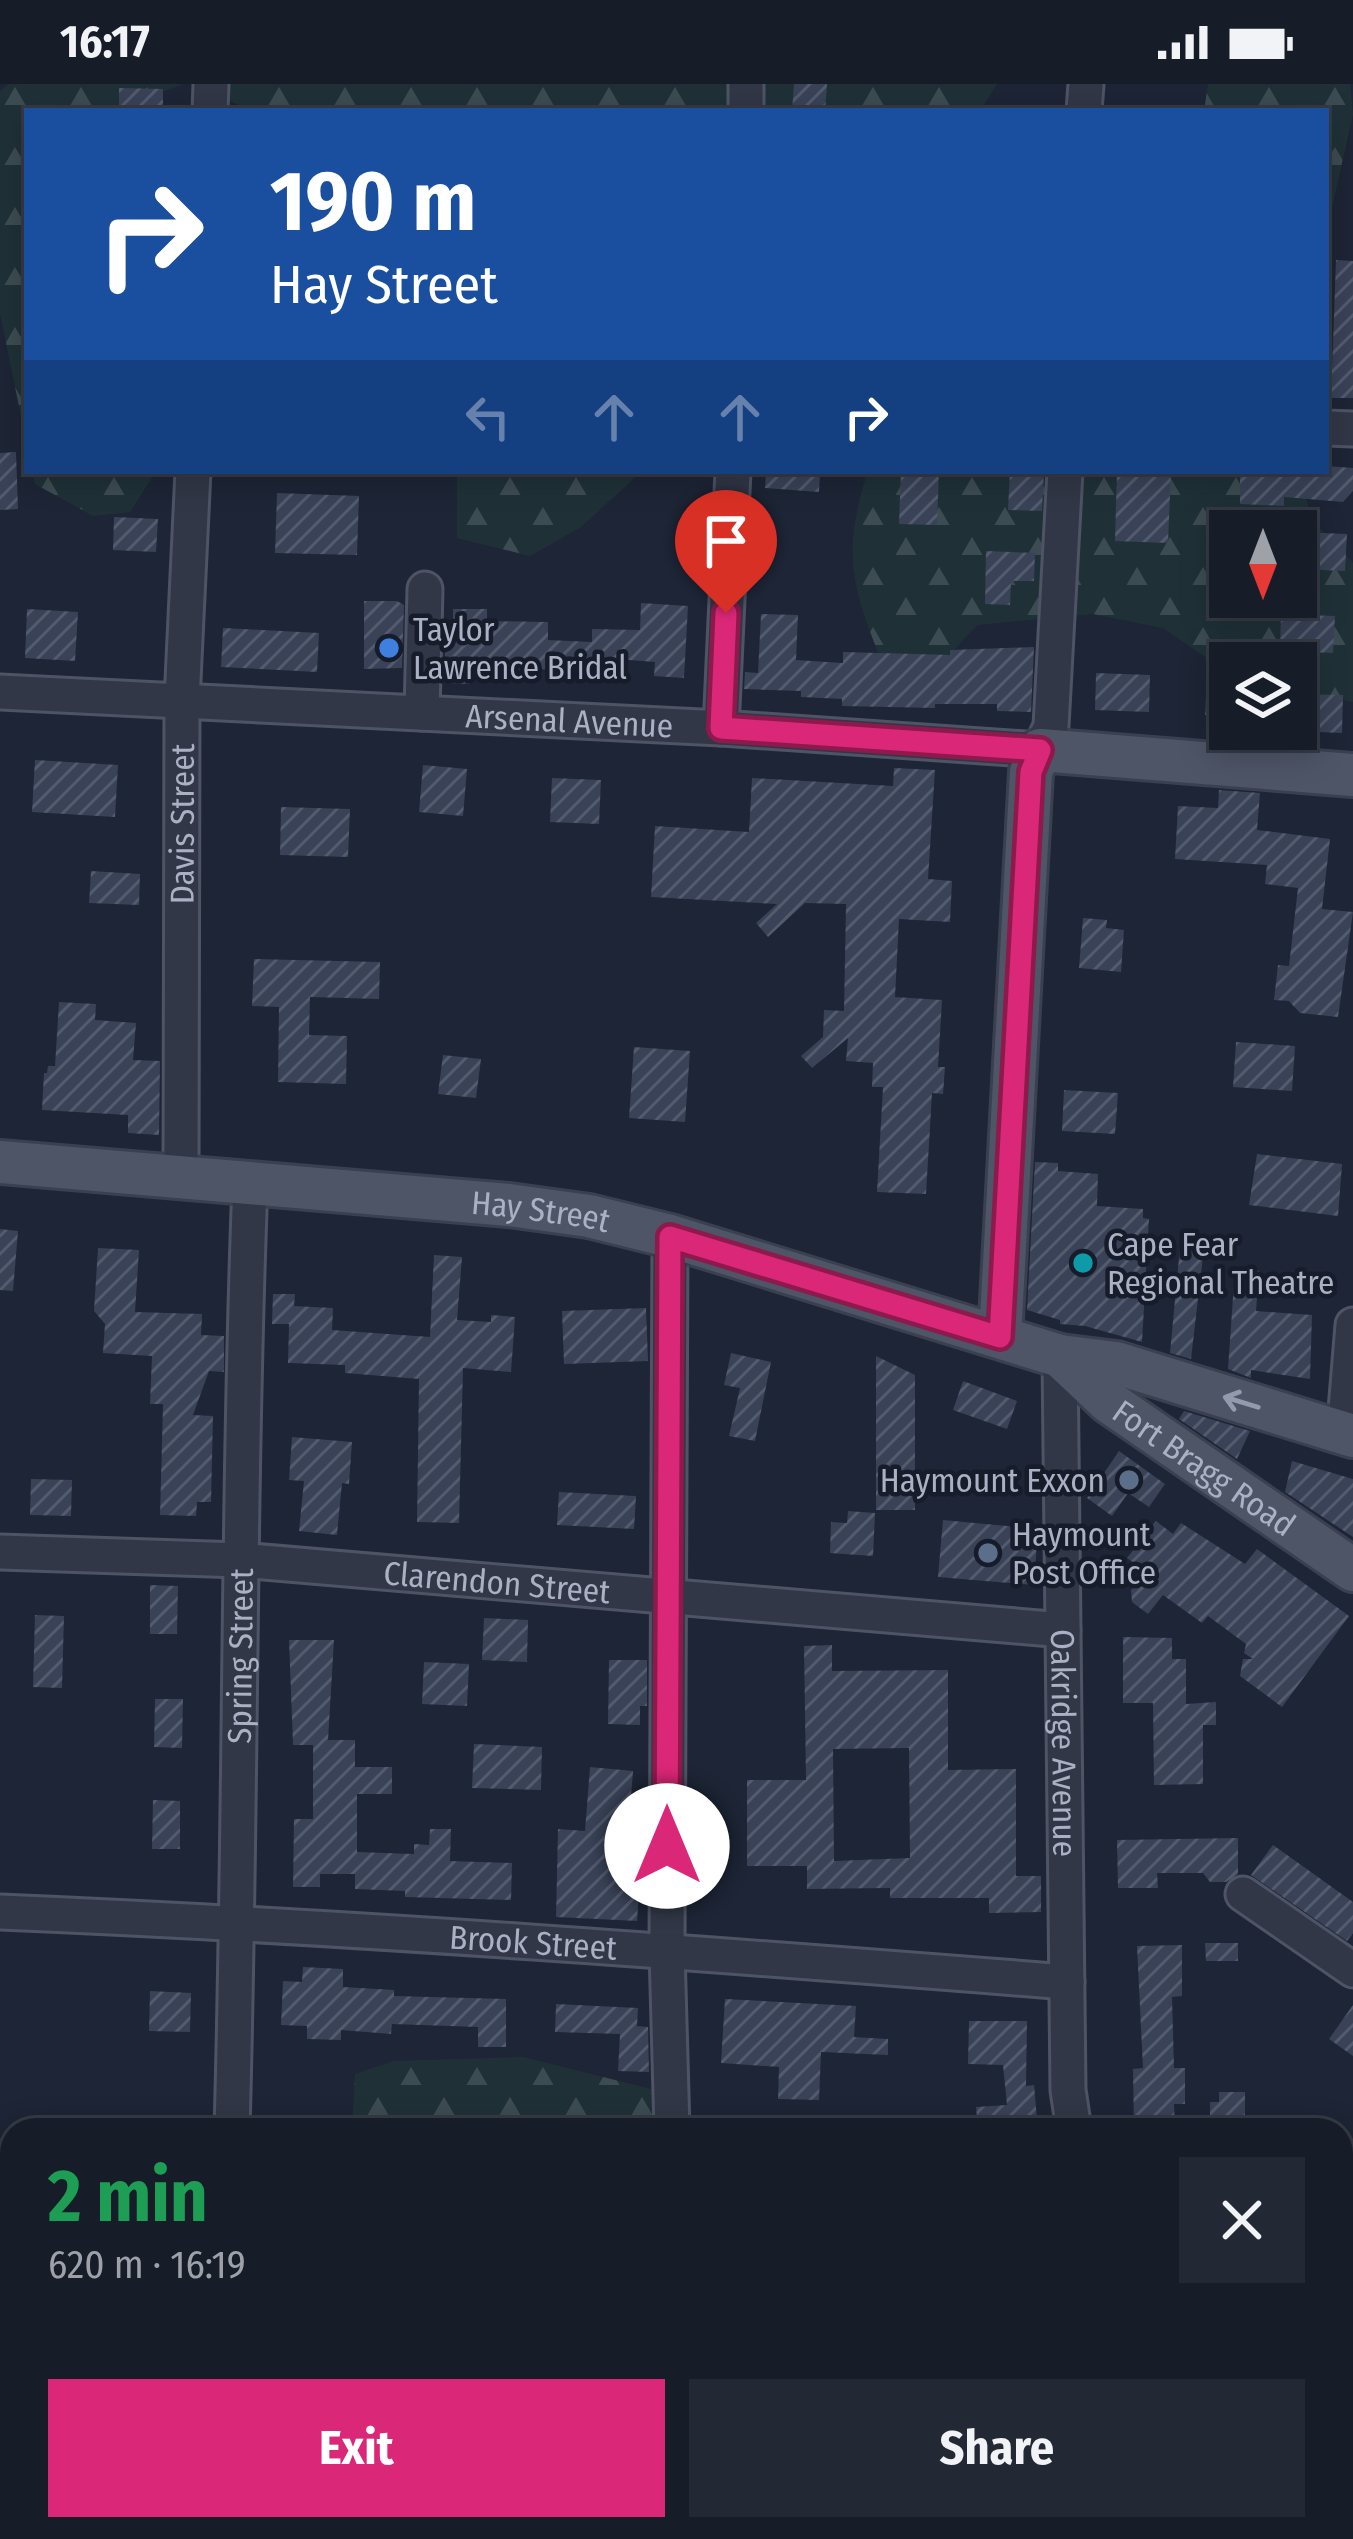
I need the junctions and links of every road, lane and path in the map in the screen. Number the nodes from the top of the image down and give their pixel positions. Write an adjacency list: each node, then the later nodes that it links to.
1 (193, 474): 6 (street, Davis Street)
2 (733, 474): 8 (street)
3 (1065, 474): 9 (street)
4 (425, 589): 7 (street)
5 (0, 692): 6 (street, Arsenal Avenue)
6 (182, 701): 7 (street, Arsenal Avenue); 12 (street, Davis Street)
7 (422, 713): 8 (street, Arsenal Avenue)
8 (721, 728): 9 (street, Arsenal Avenue)
9 (1040, 750): 10 (main road, Arsenal Avenue); 16 (main road)
10 (1353, 775)
11 (0, 1162): 12 (main road, Hay Street)
12 (181, 1175): 13 (main road, Hay Street)
13 (250, 1183): 14 (main road, Hay Street); 22 (street, Spring Street)
14 (670, 1237): 16 (main road, Hay Street); 24 (street)
15 (1353, 1324): 20 (street)
16 (1000, 1337): 17 (main road, Hay Street)
17 (1060, 1356): 18 (main road, Hay Street); 19 (main road, Fort Bragg Road); 25 (street, Oakridge Avenue)
18 (1156, 1375): 19 (main road); 20 (main road, Hay Street, one-way to 18)
19 (1137, 1421): 23 (main road, Fort Bragg Road)
20 (1349, 1435)
21 (0, 1552): 22 (street, Clarendon Street)
22 (240, 1560): 24 (street, Clarendon Street); 28 (street, Spring Street)
23 (1353, 1570)
24 (668, 1597): 25 (street, Clarendon Street); 29 (street)
25 (1063, 1630): 31 (street, Oakridge Avenue)
26 (1244, 1894): 30 (street)
27 (0, 1912): 28 (street, Brook Street)
28 (238, 1922): 29 (street, Brook Street); 32 (street, Spring Street)
29 (667, 1951): 31 (street, Brook Street); 33 (street)
30 (1353, 1970)
31 (1067, 1982): 34 (street, Oakridge Avenue)
32 (232, 2118)
33 (672, 2118)
34 (1072, 2118)

